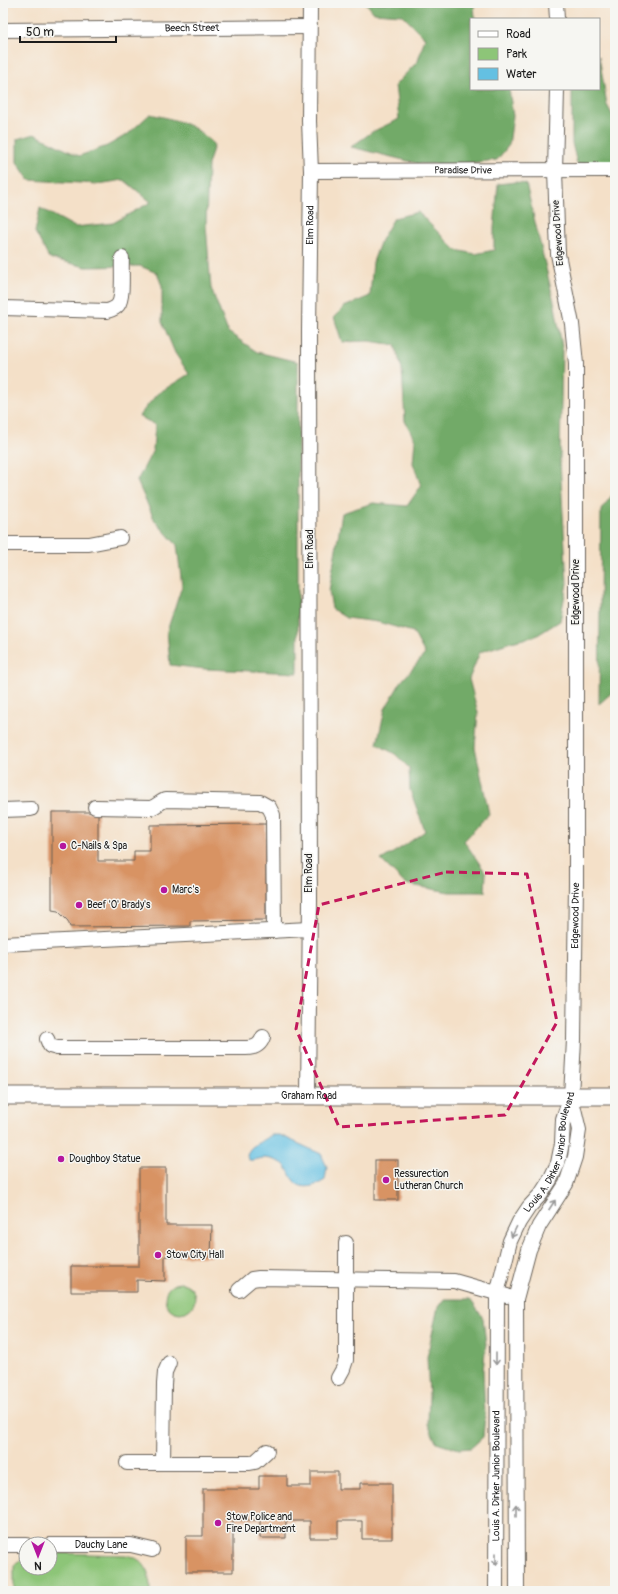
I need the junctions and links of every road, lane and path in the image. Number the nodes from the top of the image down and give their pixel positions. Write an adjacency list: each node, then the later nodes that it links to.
1 (310, 3): 4 (street, Elm Road)
2 (556, 3): 3 (street)
3 (556, 18)
4 (309, 27): 5 (street, Beech Street); 8 (street, Elm Road)
5 (3, 30)
6 (557, 90): 9 (street, Edgewood Drive)
7 (615, 170): 9 (street, Paradise Drive)
8 (311, 171): 9 (street, Paradise Drive); 17 (street, Elm Road)
9 (555, 171): 24 (street, Edgewood Drive)
10 (122, 258): 11 (street)
11 (3, 308)
12 (120, 538): 13 (street)
13 (3, 544)
14 (95, 807): 18 (street)
15 (31, 809): 16 (street)
16 (3, 810)
17 (309, 929): 18 (street); 23 (street, Elm Road)
18 (274, 931): 19 (street)
19 (3, 944)
20 (263, 1037): 21 (street)
21 (47, 1039)
22 (3, 1096): 23 (main road, Graham Road)
23 (308, 1096): 24 (main road, Graham Road)
24 (571, 1096): 25 (main road, Graham Road); 29 (street, Louis A. Dirker Junior Boulevard, one-way to 29); 30 (street, Louis A. Dirker Junior Boulevard, one-way to 24)
25 (615, 1096)
26 (346, 1243): 27 (street)
27 (347, 1280): 28 (street); 29 (street); 32 (street)
28 (239, 1290)
29 (497, 1294): 30 (street); 40 (street, Louis A. Dirker Junior Boulevard, one-way to 40)
30 (516, 1298): 41 (street, Louis A. Dirker Junior Boulevard, one-way to 30)
31 (169, 1363): 35 (street)
32 (338, 1378)
33 (267, 1451): 35 (street)
34 (127, 1463): 35 (street)
35 (163, 1463)
36 (3, 1545): 37 (street)
37 (18, 1545)
38 (58, 1545): 39 (street, Dauchy Lane)
39 (152, 1550)
40 (496, 1591)
41 (517, 1591)

